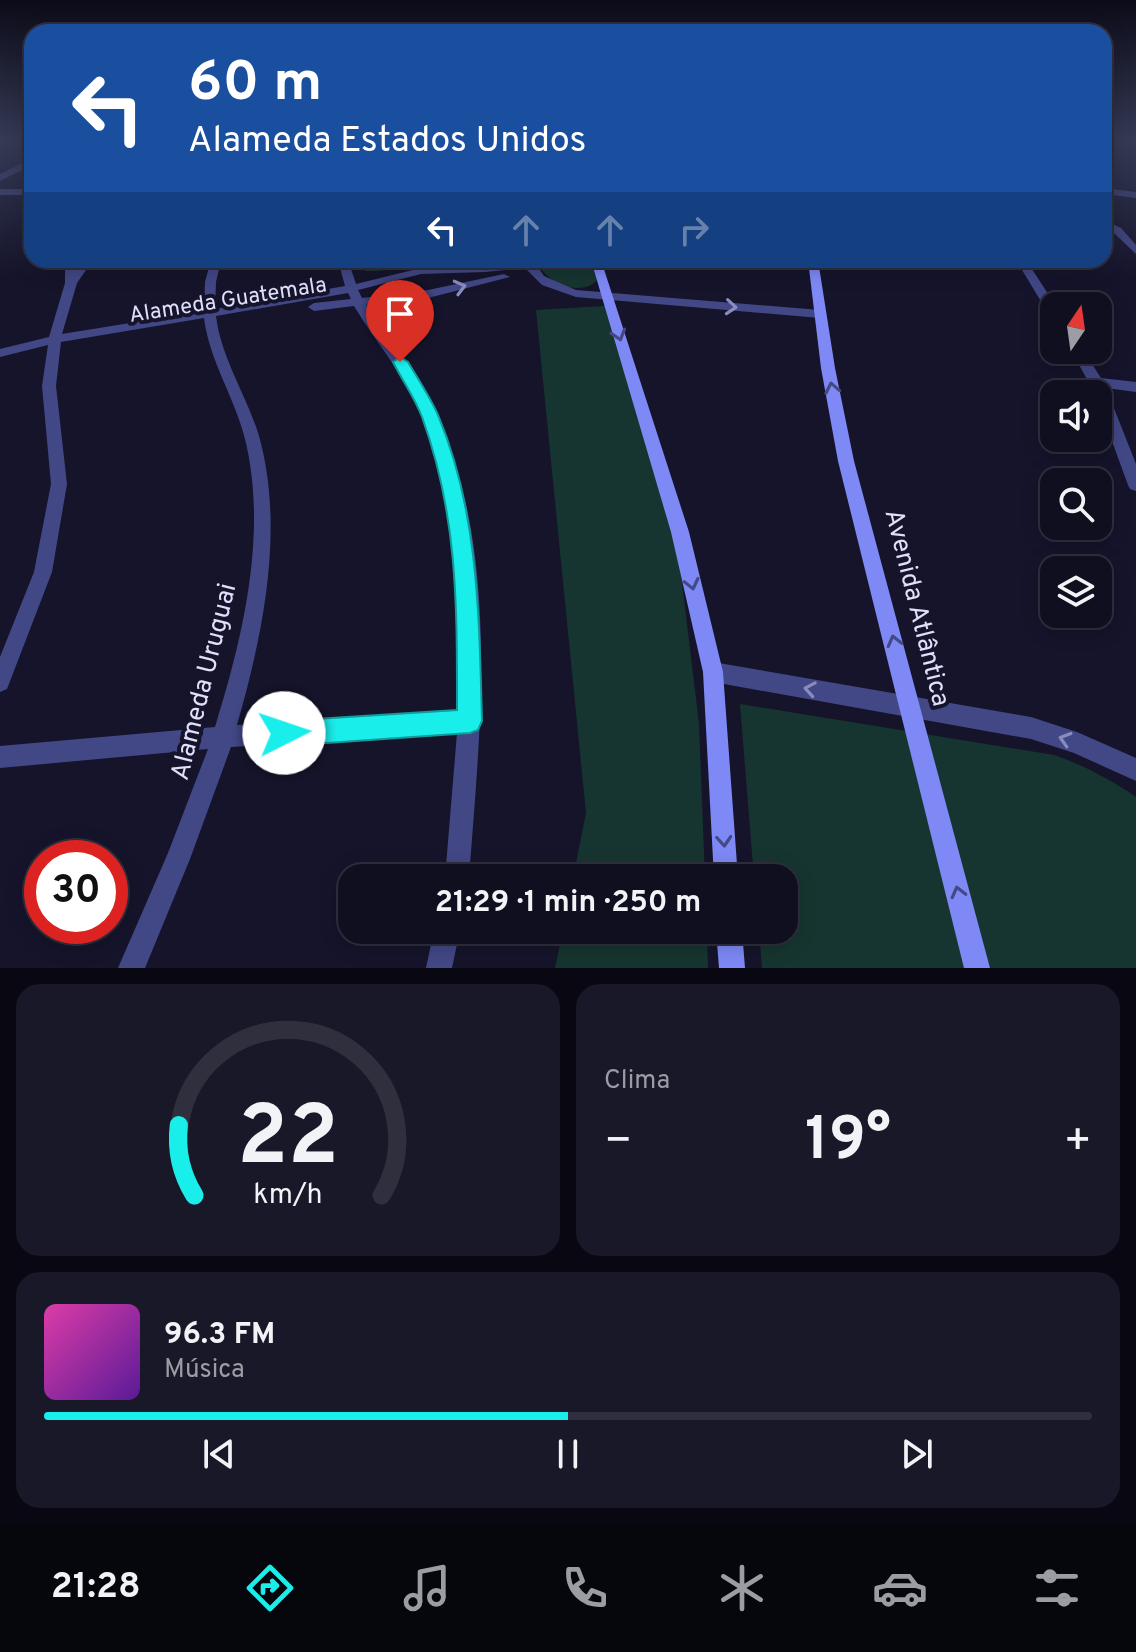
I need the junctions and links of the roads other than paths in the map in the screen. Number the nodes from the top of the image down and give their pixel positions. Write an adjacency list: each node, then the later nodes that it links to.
1 (0, 192): 2 (street)
2 (24, 192)
3 (1112, 192): 4 (street)
4 (1136, 195)
5 (1112, 227): 6 (street)
6 (1136, 251)
7 (70, 268): 17 (street)
8 (82, 268): 17 (street)
9 (213, 268): 22 (street, Alameda Uruguai)
10 (346, 268): 20 (street)
11 (496, 268): 20 (street, Alameda Guatemala)
12 (519, 268): 20 (street, Alameda Guatemala, one-way to 12)
13 (534, 268): 19 (street)
14 (598, 268): 19 (street)
15 (814, 268): 21 (street, Avenida Atlântica)
16 (1026, 268): 18 (street)
17 (71, 283): 23 (street)
18 (1041, 292)
19 (606, 293): 21 (street, one-way to 21); 29 (street, one-way to 29)
20 (355, 295): 22 (street, Alameda Guatemala); 32 (street)
21 (820, 314): 31 (street, Avenida Atlântica, one-way to 21)
22 (209, 319): 23 (street, Alameda Guatemala); 33 (street, Alameda Uruguai)
23 (54, 344): 24 (street, Alameda Guatemala); 30 (street)
24 (0, 353)
25 (1112, 384): 26 (street)
26 (1136, 387)
27 (1112, 422): 28 (street)
28 (1136, 485)
29 (713, 672): 31 (street, one-way to 29); 37 (street, one-way to 37)
30 (0, 682)
31 (910, 707): 35 (street, one-way to 31); 43 (street, Avenida Atlântica, one-way to 31)
32 (470, 721): 33 (street); 36 (street)
33 (222, 737): 34 (street); 40 (street, Alameda Uruguai)
34 (0, 757)
35 (1136, 770)
36 (458, 864)
37 (725, 864)
38 (444, 944): 41 (street)
39 (730, 944): 42 (street)
40 (131, 968)
41 (439, 968)
42 (732, 968)
43 (977, 968)

